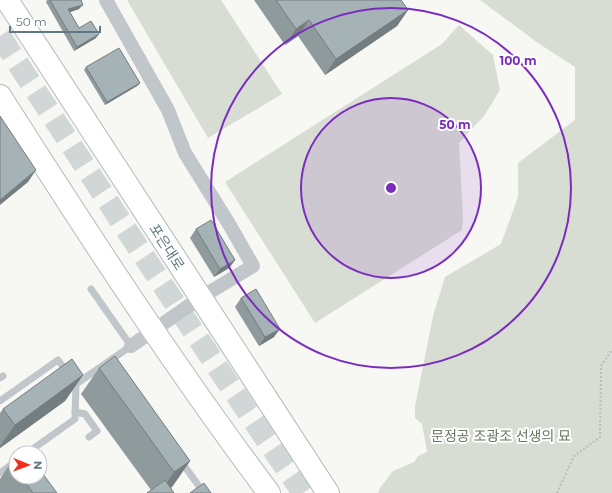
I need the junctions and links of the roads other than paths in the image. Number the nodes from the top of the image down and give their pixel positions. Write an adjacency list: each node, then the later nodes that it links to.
1 (8, 0): 5 (main road, 포은대로)
2 (106, 0): 5 (street)
3 (0, 96): 6 (main road)
4 (91, 289): 7 (lane)
5 (200, 298): 6 (street); 17 (main road, 포은대로)
6 (153, 330): 7 (street); 16 (main road)
7 (131, 346): 8 (lane)
8 (76, 384): 10 (lane); 11 (lane)
9 (0, 392): 10 (lane)
10 (2, 400)
11 (75, 412): 12 (lane); 13 (lane)
12 (89, 437)
13 (38, 445)
14 (177, 456): 15 (lane)
15 (204, 493)
16 (269, 493)
17 (328, 493)

